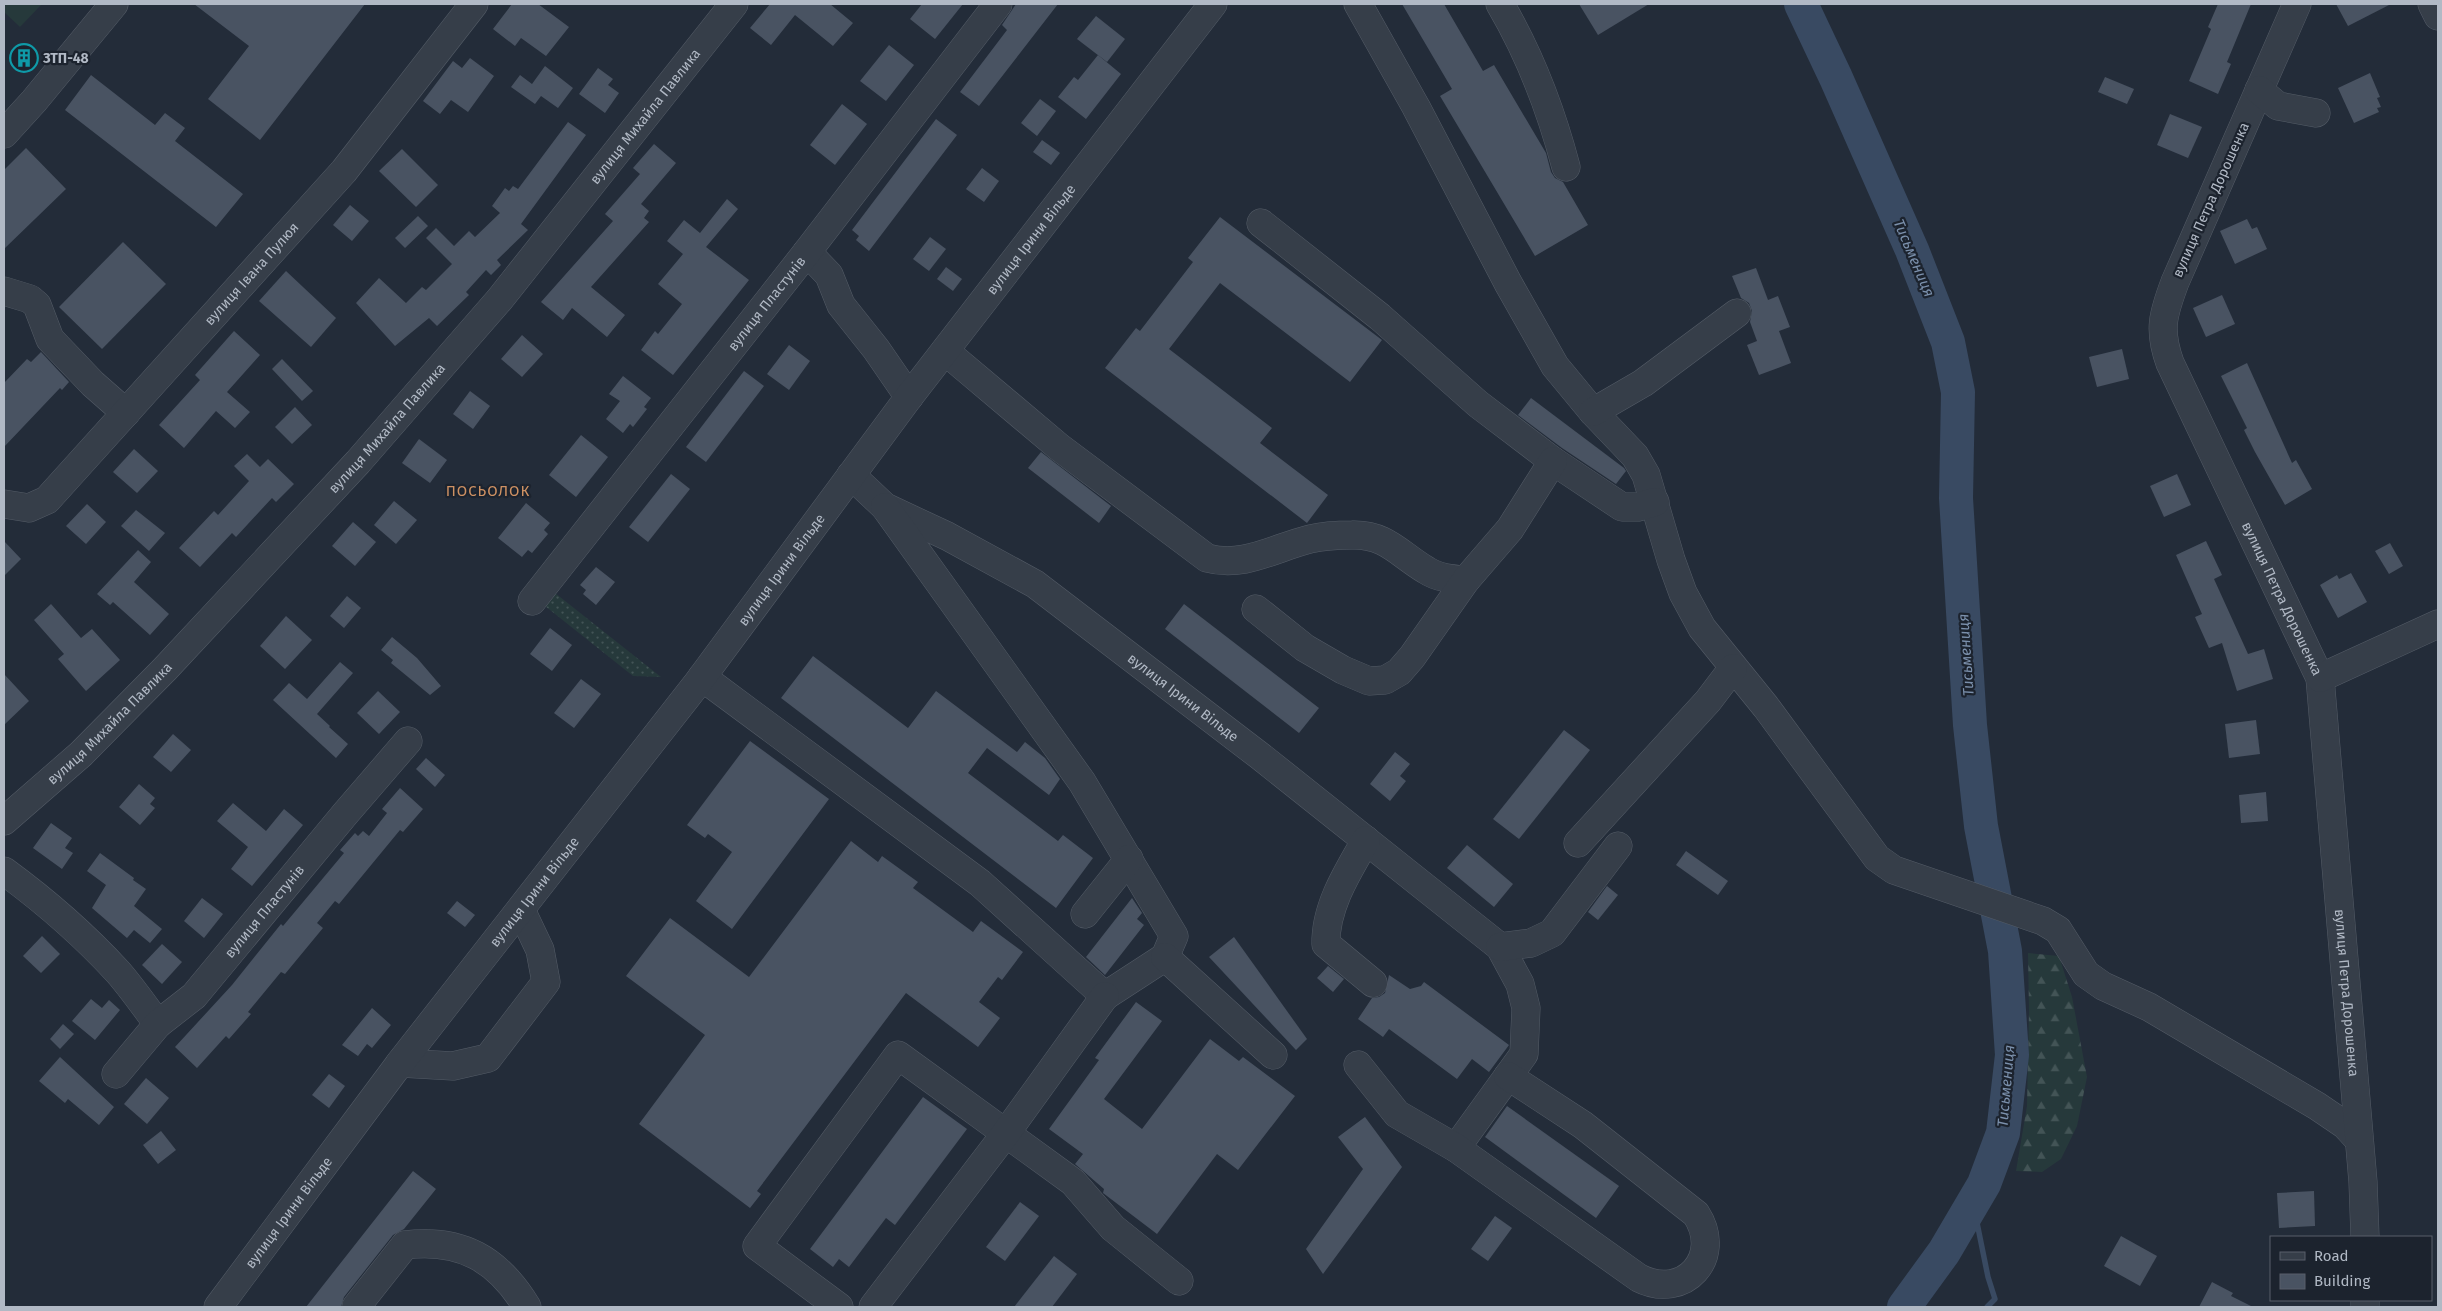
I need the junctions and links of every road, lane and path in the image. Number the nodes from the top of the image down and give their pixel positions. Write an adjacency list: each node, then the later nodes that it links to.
1 (114, 4): 13 (street)
2 (474, 4): 22 (street, вулиця Івана Пулюя)
3 (734, 4): 36 (street, вулиця Михайла Павлика)
4 (998, 4): 16 (street, вулиця Пластунів)
5 (1213, 4): 19 (street, вулиця Ірини Вільде)
6 (1358, 4): 21 (street)
7 (1500, 4): 14 (street)
8 (2297, 4): 11 (street, вулиця Петра Дорошенка)
9 (2432, 4): 10 (street)
10 (2438, 16)
11 (2259, 90): 12 (street); 34 (street, вулиця Петра Дорошенка)
12 (2316, 113)
13 (4, 134)
14 (1566, 167)
15 (1261, 223): 23 (street)
16 (807, 252): 20 (street); 29 (street, вулиця Пластунів)
17 (4, 291): 22 (street)
18 (1737, 313): 21 (street)
19 (945, 351): 20 (street, вулиця Ірини Вільде); 28 (street)
20 (909, 397): 24 (street, вулиця Ірини Вільде)
21 (1592, 412): 25 (street)
22 (126, 413): 26 (street, вулиця Івана Пулюя)
23 (1553, 460): 25 (street); 28 (street)
24 (851, 475): 27 (street, вулиця Ірини Вільде); 33 (street, вулиця Ірини Вільде)
25 (1655, 502): 32 (street)
26 (4, 504)
27 (885, 507): 37 (street, вулиця Ірини Вільде); 40 (street)
28 (1466, 580): 30 (street)
29 (532, 601)
30 (1256, 609)
31 (2438, 624): 34 (street)
32 (1733, 668): 38 (street); 55 (street)
33 (702, 677): 42 (street, вулиця Ірини Вільде); 47 (street)
34 (2320, 678): 55 (street, вулиця Петра Дорошенка)
35 (408, 741): 48 (street, вулиця Пластунів)
36 (4, 821)
37 (1366, 840): 44 (street, вулиця Ірини Вільде); 46 (street)
38 (1578, 843)
39 (1618, 846): 44 (street)
40 (1128, 860): 43 (street); 45 (street)
41 (4, 871): 48 (street)
42 (521, 910): 50 (street, вулиця Ірини Вільде); 50 (street)
43 (1085, 914)
44 (1500, 947): 53 (street)
45 (1165, 957): 47 (street); 49 (street)
46 (1373, 983)
47 (1105, 996): 54 (street)
48 (158, 1024): 52 (street, вулиця Пластунів)
49 (1273, 1055)
50 (400, 1063): 59 (street, вулиця Ірини Вільде)
51 (1358, 1065): 56 (street)
52 (116, 1074)
53 (1508, 1076): 56 (street); 56 (street)
54 (1006, 1133): 58 (street); 62 (street); 63 (street)
55 (2358, 1138): 57 (street, вулиця Петра Дорошенка)
56 (1456, 1148)
57 (2364, 1236)
58 (1179, 1281)
59 (218, 1307)
60 (356, 1307): 61 (street)
61 (527, 1307)
62 (839, 1307)
63 (873, 1307)

